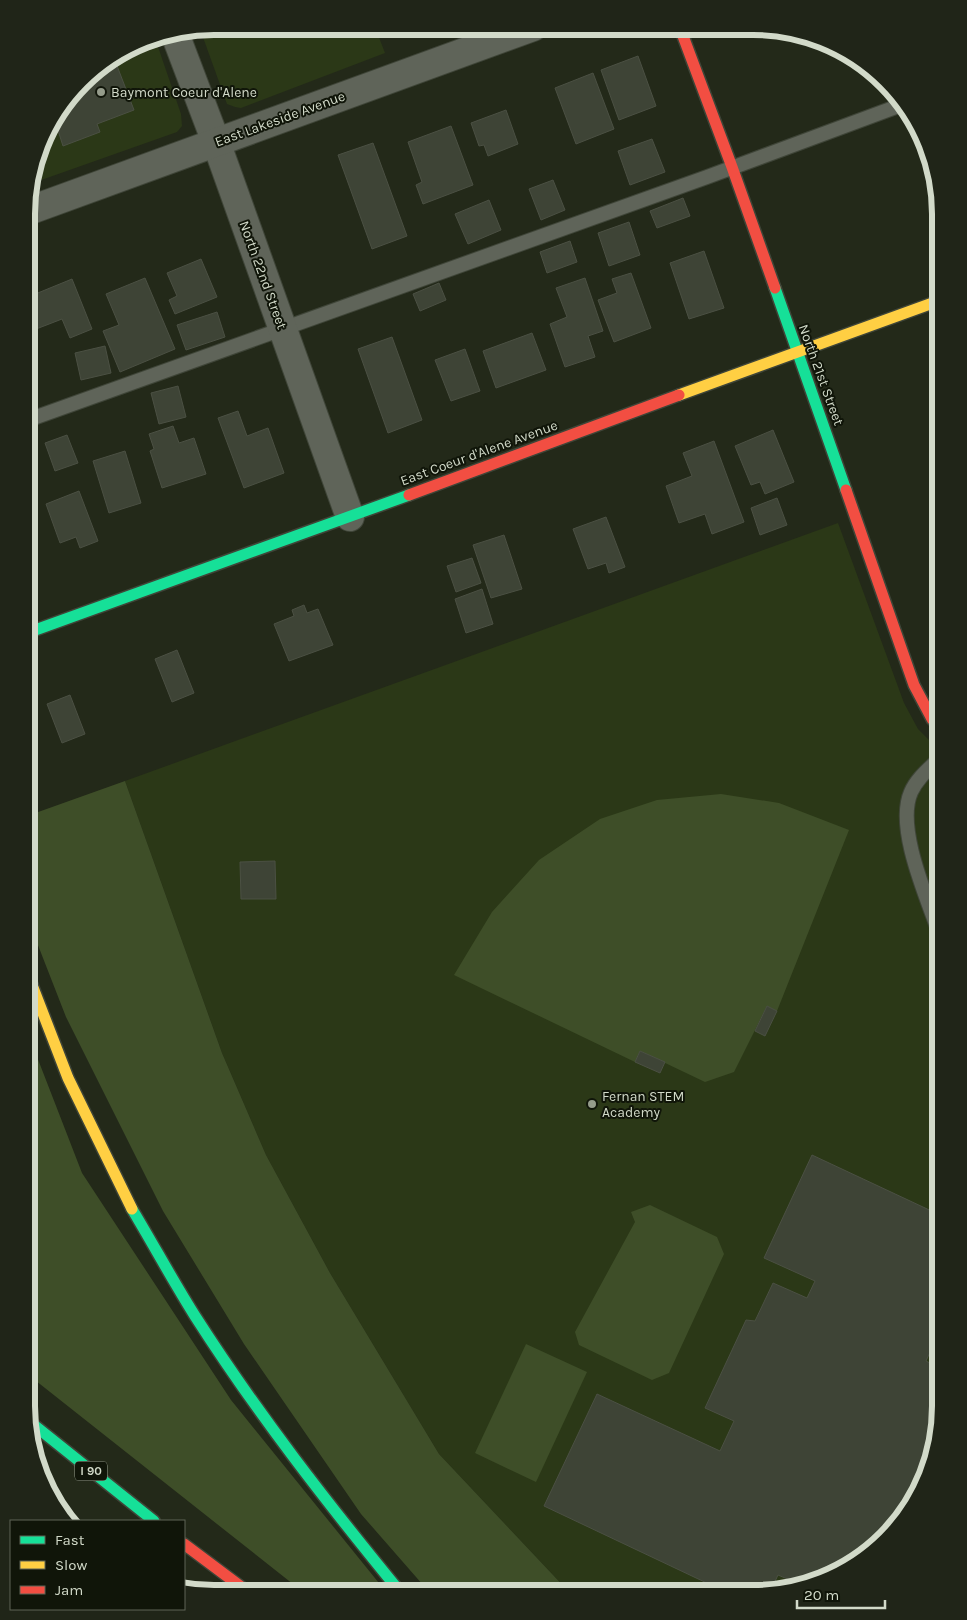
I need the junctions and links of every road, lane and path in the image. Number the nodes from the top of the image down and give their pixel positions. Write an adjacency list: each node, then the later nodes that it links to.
1 (511, 35): 5 (street, East Lakeside Avenue)
2 (683, 35): 6 (main road, North 21st Street)
3 (177, 39): 5 (street, North 22nd Street)
4 (896, 107): 6 (lane)
5 (216, 142): 7 (street, East Lakeside Avenue); 9 (street, North 22nd Street)
6 (732, 167): 9 (lane); 10 (main road, North 21st Street)
7 (35, 208)
8 (932, 303): 10 (main road, East Coeur d'Alene Avenue)
9 (282, 329): 11 (lane); 12 (street, North 22nd Street)
10 (797, 352): 12 (main road, East Coeur d'Alene Avenue); 14 (main road, North 21st Street)
11 (35, 417)
12 (350, 518): 13 (main road, East Coeur d'Alene Avenue)
13 (35, 630)
14 (932, 719)
15 (932, 765): 16 (lane)
16 (932, 912)
17 (35, 993): 22 (main road)
18 (37, 1427): 19 (main road, I 90)
19 (153, 1520)
20 (185, 1545): 21 (main road)
21 (239, 1585)
22 (394, 1585)

